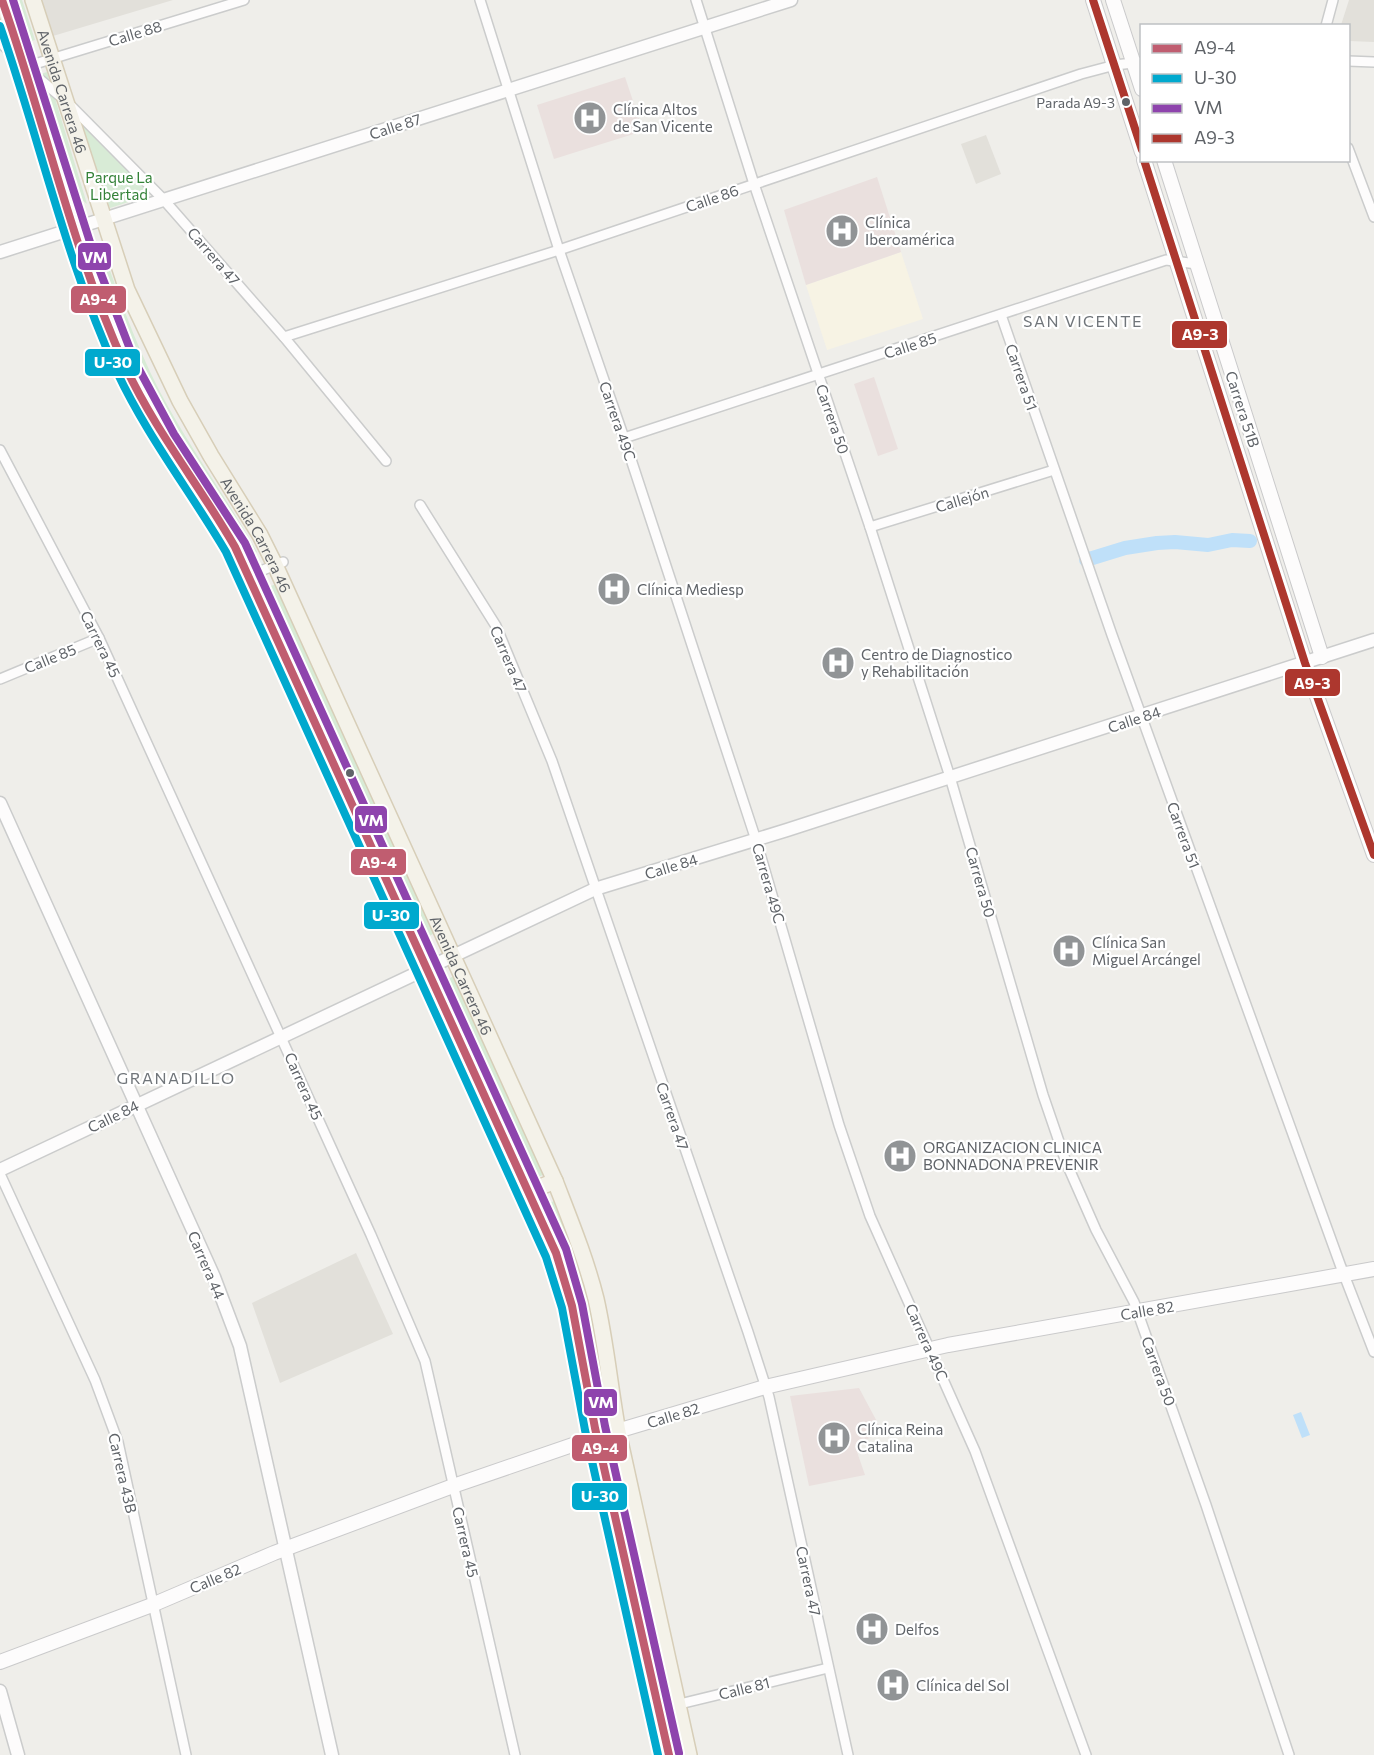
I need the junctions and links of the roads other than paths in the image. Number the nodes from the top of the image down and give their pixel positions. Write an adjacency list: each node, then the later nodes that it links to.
1 (2, 0): 18 (main road, Avenida Carrera 46)
2 (33, 0): 13 (main road, Avenida Carrera 46)
3 (244, 0): 13 (street, Calle 88)
4 (480, 0): 20 (street, Carrera 49C)
5 (696, 0): 11 (street, Carrera 50)
6 (791, 0): 11 (street, Calle 87)
7 (1094, 0): 17 (main road)
8 (1113, 0): 16 (main road)
9 (1333, 0): 10 (street)
10 (1327, 24)
11 (705, 27): 20 (street, Calle 87); 26 (street, Carrera 50)
12 (0, 42): 18 (street, Carrera 47)
13 (53, 58): 18 (street, Calle 88); 21 (main road, Avenida Carrera 46)
14 (1350, 61): 15 (street)
15 (1374, 62)
16 (1137, 63): 17 (street, Calle 86); 19 (main road)
17 (1115, 65): 22 (main road); 26 (street, Calle 86)
18 (26, 67): 21 (street, Carrera 47); 30 (main road, Avenida Carrera 46)
19 (1140, 79)
20 (507, 90): 27 (street, Calle 87); 31 (street, Carrera 49C)
21 (67, 102): 27 (street, Carrera 47); 29 (main road, Avenida Carrera 46)
22 (1140, 146)
23 (1350, 153): 28 (street)
24 (1145, 162): 33 (main road, Carrera 51B)
25 (1165, 162): 34 (main road, Carrera 51B)
26 (754, 184): 31 (street, Calle 86); 37 (street, Carrera 50)
27 (164, 200): 29 (street, Calle 87); 36 (street, Carrera 47)
28 (1374, 217)
29 (104, 219): 30 (street, Calle 87); 44 (main road, Avenida Carrera 46)
30 (74, 229): 32 (street, Calle 87); 45 (main road, Avenida Carrera 46)
31 (559, 250): 36 (street, Calle 86); 38 (street, Carrera 49C)
32 (0, 252)
33 (1176, 261): 34 (street, Calle 85); 35 (street, Calle 85); 49 (main road, Carrera 51B)
34 (1197, 264): 48 (main road, Carrera 51B)
35 (1001, 315): 37 (street, Calle 85); 41 (street, Carrera 51)
36 (284, 337): 40 (street, Carrera 47)
37 (819, 375): 38 (street, Calle 85); 43 (street, Carrera 50)
38 (624, 438): 54 (street, Carrera 49C)
39 (0, 450): 46 (street, Carrera 45)
40 (386, 461)
41 (1054, 470): 43 (street, Callejón); 51 (street, Carrera 51)
42 (420, 505): 56 (street, Carrera 47)
43 (870, 527): 52 (street, Carrera 50)
44 (279, 563): 45 (street); 57 (main road, Avenida Carrera 46)
45 (248, 576): 58 (main road, Avenida Carrera 46)
46 (99, 638): 50 (street, Calle 85); 59 (street, Carrera 45)
47 (1374, 640): 48 (street, Calle 84)
48 (1322, 657): 49 (street, Calle 84)
49 (1305, 663): 51 (street, Calle 84); 55 (main road, Carrera 51B)
50 (0, 679)
51 (1142, 716): 52 (street, Calle 84); 65 (street, Carrera 51)
52 (950, 777): 54 (street, Calle 84); 66 (street, Carrera 50)
53 (0, 803): 60 (street, Carrera 44)
54 (756, 840): 56 (street, Calle 84); 67 (street, Carrera 49C)
55 (1374, 855)
56 (595, 889): 57 (street, Calle 84); 69 (street, Carrera 47)
57 (453, 956): 58 (street, Calle 84); 62 (main road, Avenida Carrera 46)
58 (425, 969): 59 (street, Calle 84); 63 (main road, Avenida Carrera 46)
59 (281, 1036): 60 (street, Calle 84); 72 (street, Carrera 45)
60 (136, 1105): 61 (street, Calle 84); 73 (street, Carrera 44)
61 (0, 1172): 74 (street, Carrera 43B)
62 (555, 1181): 63 (main road); 70 (main road, Avenida Carrera 46)
63 (528, 1192): 71 (main road, Avenida Carrera 46)
64 (1374, 1269): 65 (main road, Calle 82)
65 (1343, 1274): 66 (main road, Calle 82); 68 (street, Carrera 51)
66 (1137, 1311): 67 (main road, Calle 82); 88 (street, Carrera 50)
67 (931, 1349): 69 (main road, Calle 82); 87 (street, Carrera 49C)
68 (1374, 1352)
69 (765, 1387): 70 (main road, Calle 82); 76 (street, Carrera 47)
70 (618, 1432): 71 (main road, Calle 82); 78 (main road, Avenida Carrera 46)
71 (597, 1438): 72 (main road, Calle 82); 79 (main road, Avenida Carrera 46)
72 (453, 1486): 73 (main road, Calle 82); 83 (street, Carrera 45)
73 (286, 1549): 74 (main road, Calle 82); 82 (street, Carrera 44)
74 (152, 1605): 75 (main road, Calle 82); 81 (street, Carrera 43B)
75 (0, 1662)
76 (828, 1668): 78 (street, Calle 81); 86 (street, Carrera 47)
77 (0, 1691): 80 (street)
78 (678, 1704): 79 (street, Calle 81); 85 (main road, Avenida Carrera 46)
79 (659, 1709): 84 (main road, Avenida Carrera 46)
80 (18, 1755)
81 (186, 1755)
82 (332, 1755)
83 (515, 1755)
84 (669, 1755)
85 (689, 1755)
86 (848, 1755)
87 (1086, 1755)
88 (1289, 1755)

